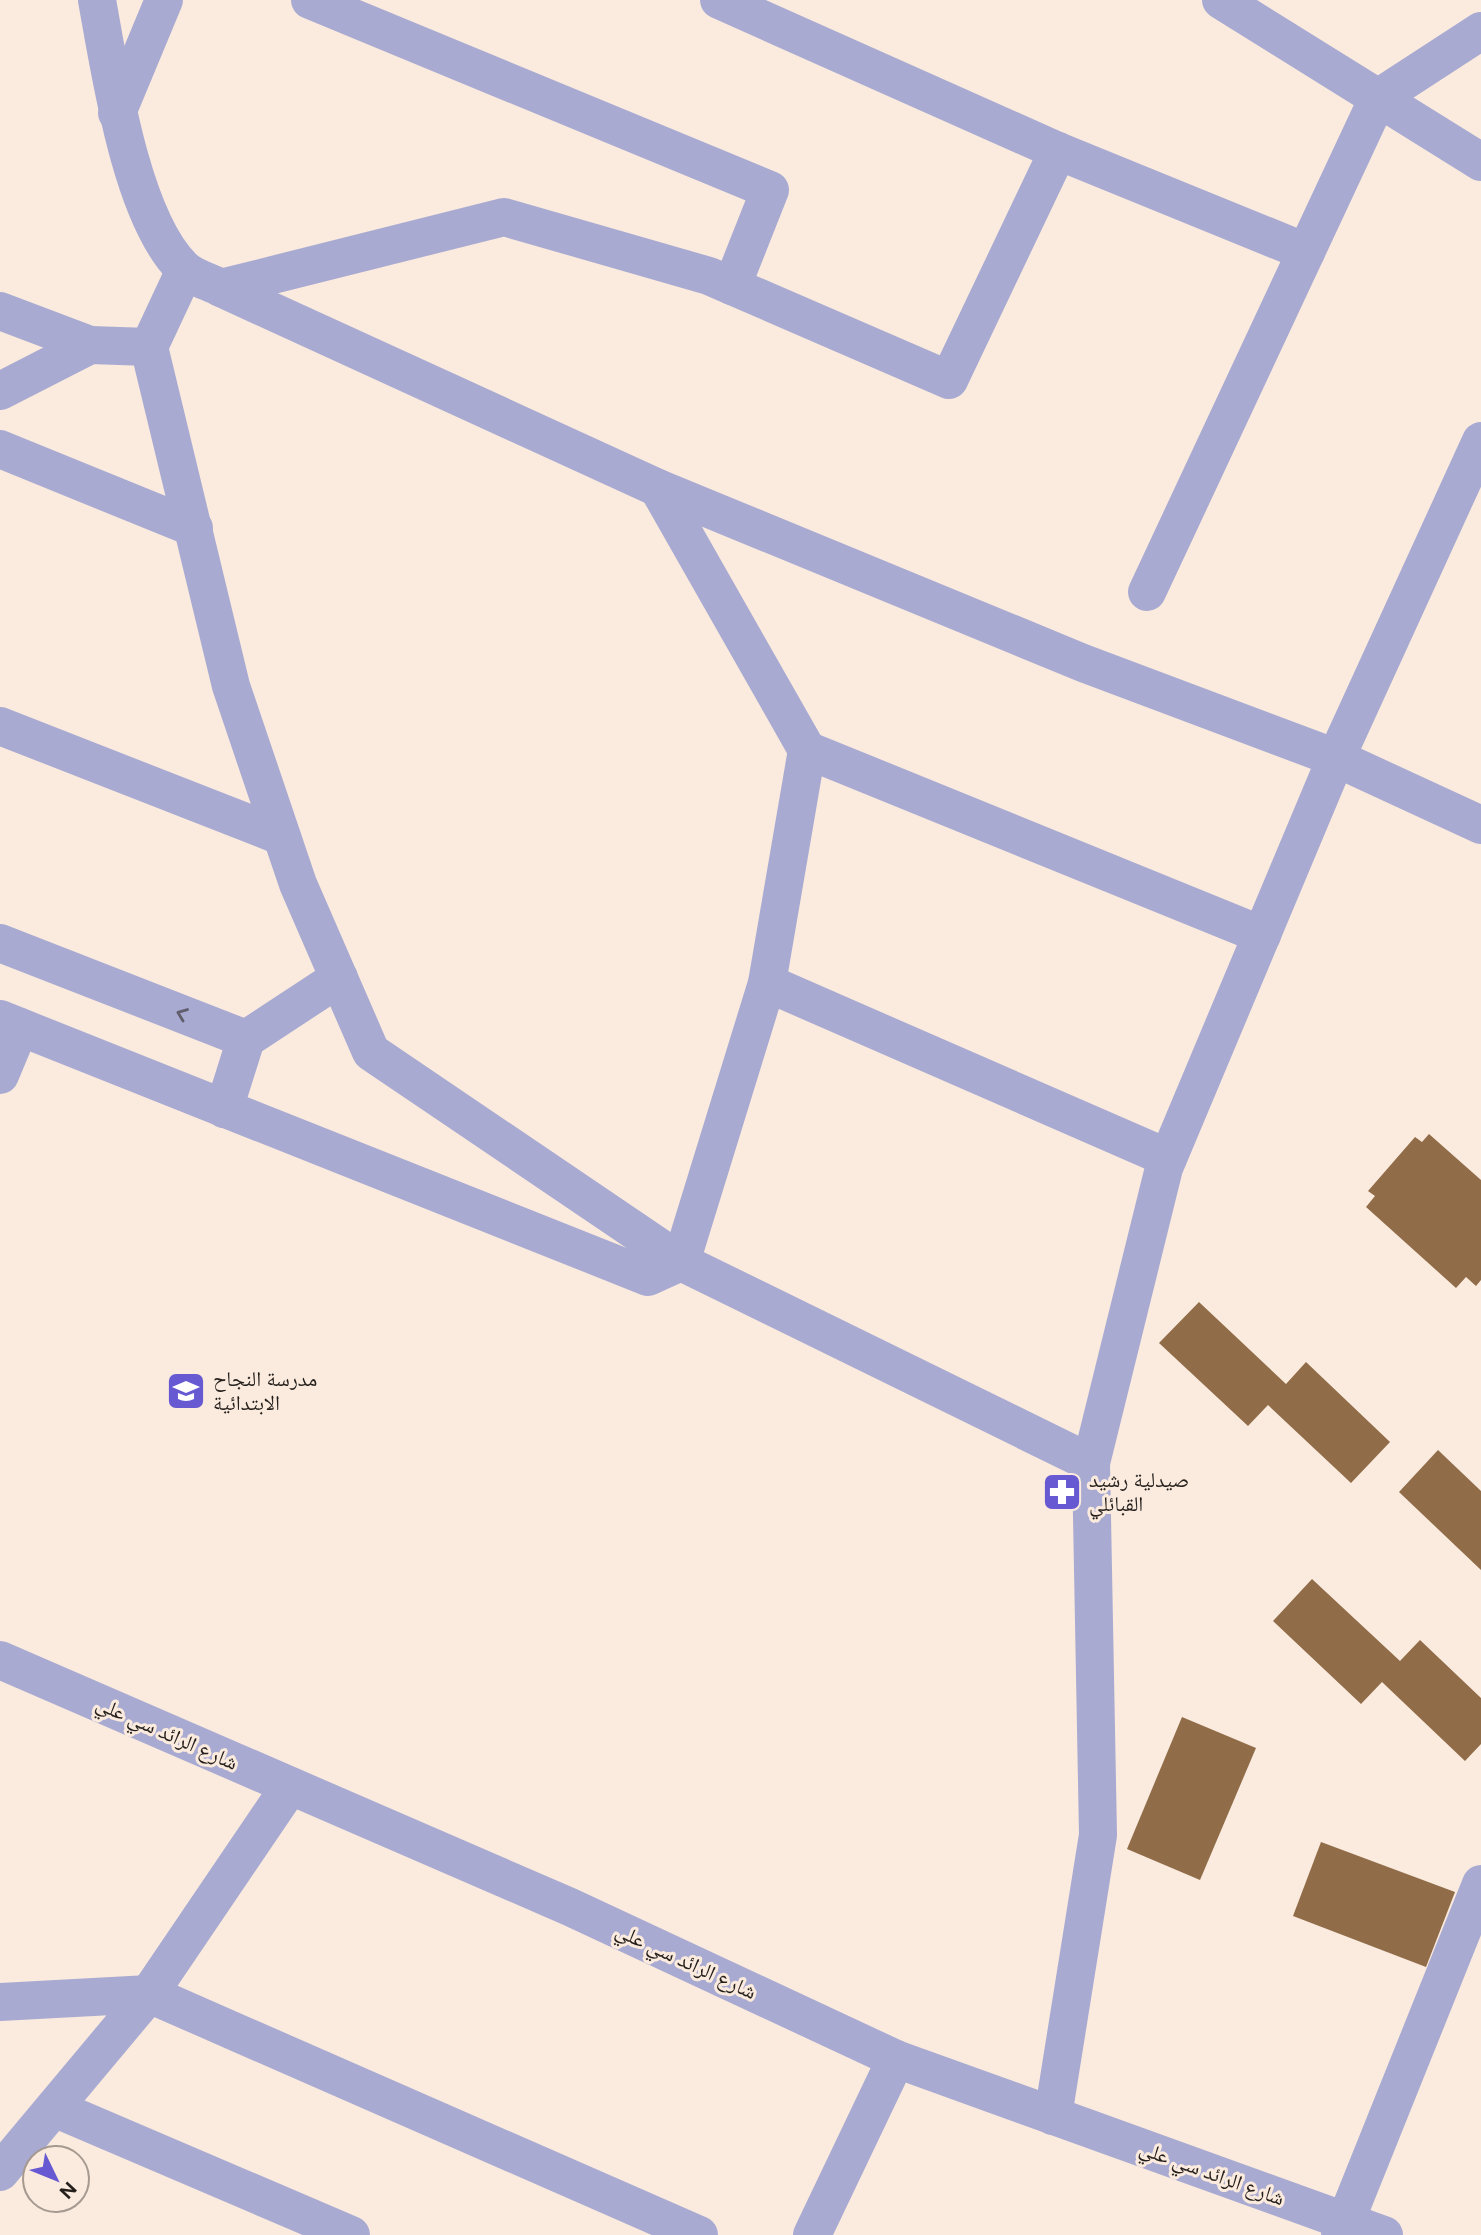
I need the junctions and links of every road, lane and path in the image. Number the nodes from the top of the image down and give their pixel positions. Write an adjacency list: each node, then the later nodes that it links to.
1 (97, 0): 8 (street)
2 (164, 0): 8 (street)
3 (310, 0): 13 (street)
4 (719, 0): 9 (street)
5 (1221, 0): 7 (street)
6 (1481, 31): 7 (street)
7 (1378, 98): 10 (street); 11 (street)
8 (117, 113): 12 (street)
9 (1058, 151): 11 (street); 13 (street)
10 (1481, 162)
11 (1306, 252): 23 (street)
12 (185, 270): 14 (street); 17 (street)
13 (732, 286): 14 (street)
14 (221, 288): 21 (street)
15 (0, 311): 16 (street)
16 (90, 345): 17 (street); 18 (street)
17 (149, 347): 22 (street)
18 (0, 391)
19 (1481, 441): 26 (street)
20 (0, 449): 22 (street)
21 (657, 488): 25 (street); 26 (street)
22 (194, 528): 28 (street)
23 (1147, 592)
24 (0, 726): 28 (street)
25 (807, 750): 29 (street); 32 (street)
26 (1336, 758): 27 (street); 29 (street)
27 (1481, 825)
28 (281, 836): 31 (street)
29 (1262, 935): 37 (street)
30 (0, 943): 34 (street, one-way to 30)
31 (339, 978): 34 (street); 38 (street)
32 (767, 983): 37 (street); 38 (street)
33 (10, 1023): 35 (street); 36 (street)
34 (246, 1039): 36 (street)
35 (0, 1074)
36 (225, 1109): 38 (street)
37 (1168, 1158): 39 (street)
38 (681, 1262): 39 (street)
39 (1091, 1463): 47 (street)
40 (0, 1660): 41 (street, شارع الرائد سي علي)
41 (290, 1786): 43 (street); 45 (street, شارع الرائد سي علي)
42 (1481, 1884): 49 (street)
43 (149, 1994): 44 (street); 46 (street); 51 (street)
44 (0, 2003)
45 (896, 2059): 47 (street, شارع الرائد سي علي); 52 (street)
46 (54, 2108): 48 (street); 50 (street)
47 (1053, 2116): 49 (street, شارع الرائد سي علي)
48 (0, 2172)
49 (1343, 2228): 53 (street, شارع الرائد سي علي)
50 (351, 2235)
51 (699, 2235)
52 (812, 2235)
53 (1384, 2235)

